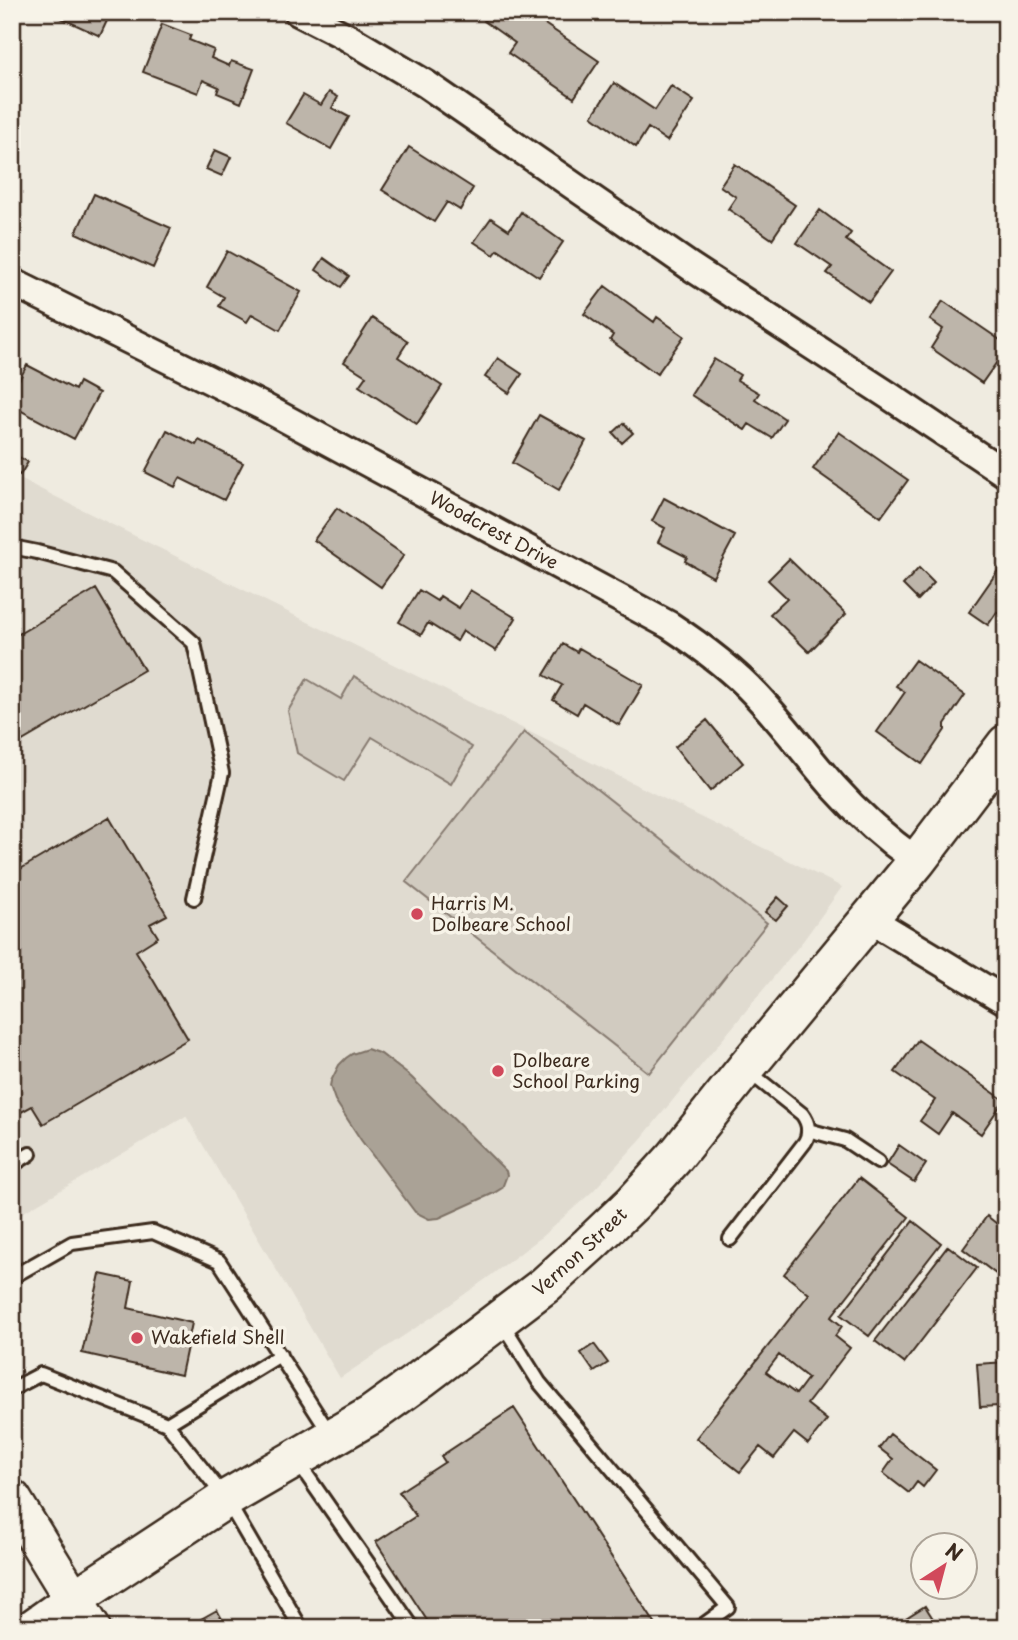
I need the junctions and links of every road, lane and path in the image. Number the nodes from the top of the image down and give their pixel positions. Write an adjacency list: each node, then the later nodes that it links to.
1 (298, 12): 3 (street)
2 (12, 282): 6 (street, Woodcrest Drive)
3 (1006, 474)
4 (12, 547): 7 (lane)
5 (1006, 744): 6 (main road, Vernon Street)
6 (917, 861): 8 (main road, Vernon Street)
7 (194, 898)
8 (868, 918): 9 (street); 10 (main road, Vernon Street)
9 (1006, 1001)
10 (745, 1069): 11 (lane); 17 (main road, Vernon Street)
11 (808, 1130): 13 (lane); 15 (lane)
12 (30, 1154): 14 (lane)
13 (878, 1162)
14 (12, 1166)
15 (730, 1239)
16 (12, 1277): 18 (lane)
17 (500, 1320): 21 (main road, Vernon Street); 29 (lane)
18 (280, 1355): 20 (lane); 21 (lane)
19 (12, 1390): 20 (lane)
20 (167, 1424): 24 (lane)
21 (332, 1438): 22 (main road, Vernon Street)
22 (296, 1459): 24 (main road, Vernon Street); 28 (lane)
23 (12, 1499): 25 (main road)
24 (226, 1499): 25 (main road, Vernon Street); 27 (lane)
25 (83, 1613): 26 (main road, Vernon Street)
26 (33, 1628)
27 (301, 1628)
28 (413, 1628)
29 (699, 1628)

